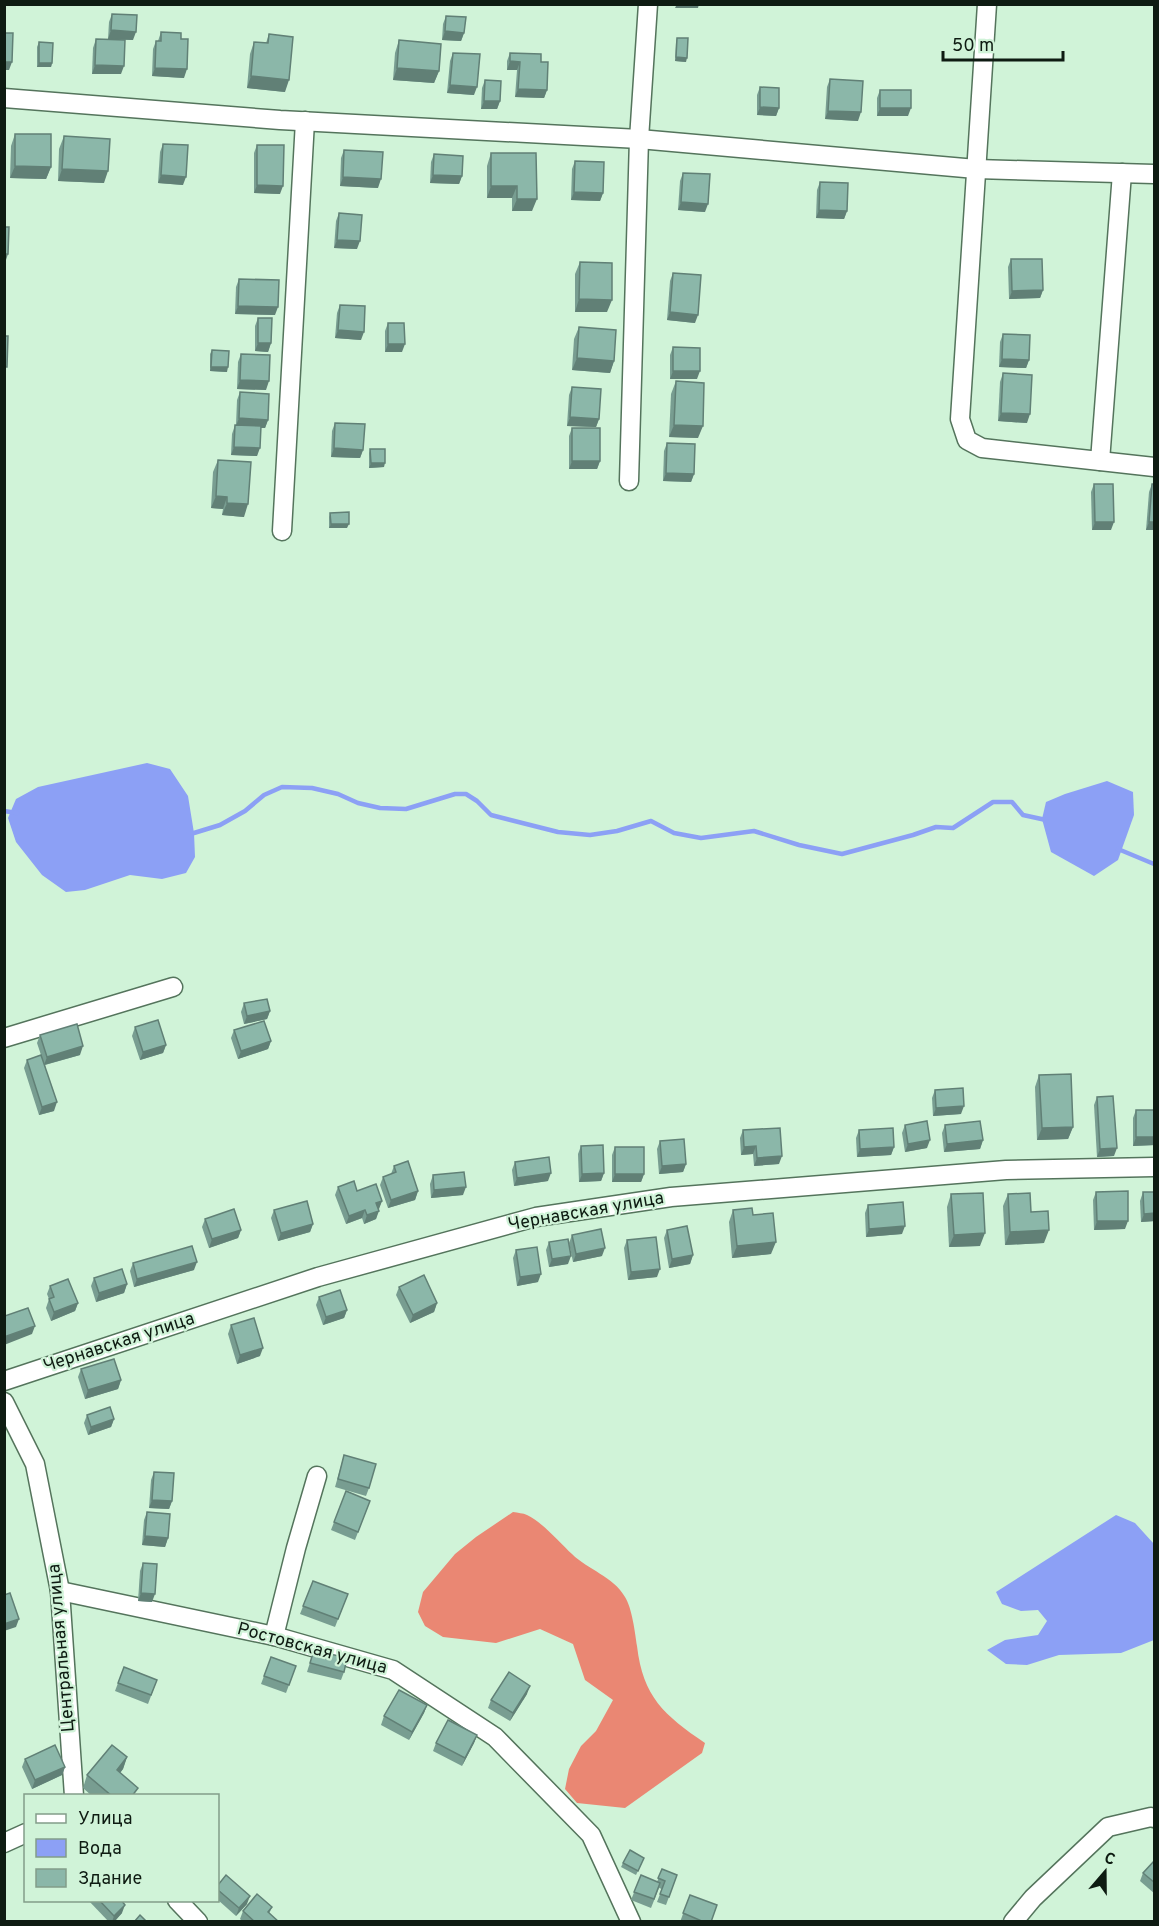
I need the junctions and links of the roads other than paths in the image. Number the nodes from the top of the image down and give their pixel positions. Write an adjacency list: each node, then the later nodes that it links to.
1 (648, 4): 5 (street)
2 (987, 4): 6 (street)
3 (4, 98): 4 (street)
4 (305, 121): 5 (street); 12 (street)
5 (639, 139): 6 (street); 11 (street)
6 (976, 169): 7 (street); 9 (street)
7 (1122, 173): 8 (street); 9 (street)
8 (1155, 174)
9 (1100, 461): 10 (street)
10 (1155, 467)
11 (629, 481)
12 (282, 531)
13 (173, 987): 14 (street)
14 (4, 1038)
15 (1155, 1167): 16 (street, Чернавская улица)
16 (4, 1382)
17 (4, 1402): 19 (street, Центральная улица)
18 (317, 1476): 20 (street)
19 (60, 1591): 20 (street, Ростовская улица); 21 (street, Центральная улица)
20 (274, 1636): 27 (street, Ростовская улица)
21 (74, 1794)
22 (1155, 1818): 28 (street)
23 (24, 1834): 24 (street)
24 (4, 1843)
25 (179, 1902): 26 (street)
26 (198, 1922)
27 (631, 1922)
28 (1013, 1922)

